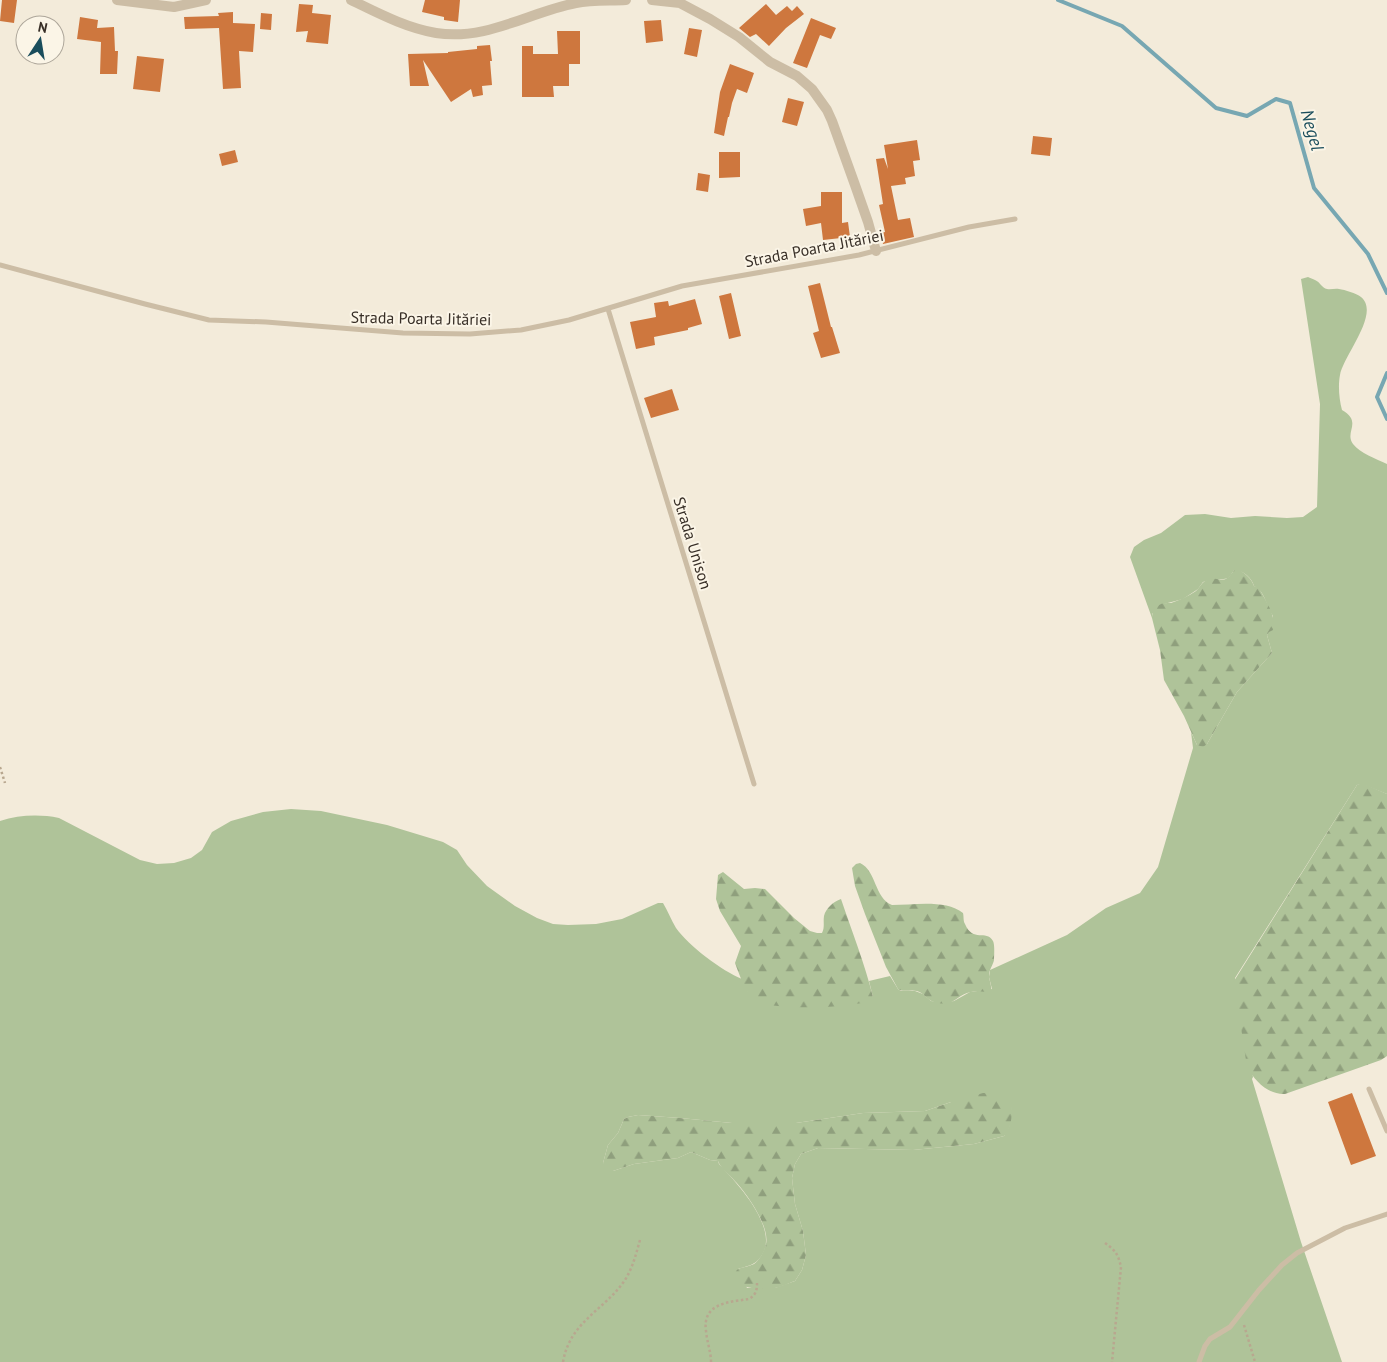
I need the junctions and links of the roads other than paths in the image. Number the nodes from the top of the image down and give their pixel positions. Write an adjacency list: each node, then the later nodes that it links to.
1 (117, 0): 2 (street)
2 (206, 0)
3 (351, 0): 4 (street)
4 (626, 0)
5 (652, 0): 7 (street)
6 (1015, 219): 7 (lane, Strada Poarta Jităriei)
7 (876, 250): 9 (lane, Strada Poarta Jităriei)
8 (0, 265): 9 (lane, Strada Poarta Jităriei)
9 (608, 309): 10 (lane, Strada Unison)
10 (754, 784)
11 (1369, 1089): 12 (lane)
12 (1387, 1131)
13 (1387, 1214): 14 (lane)
14 (1199, 1362)

